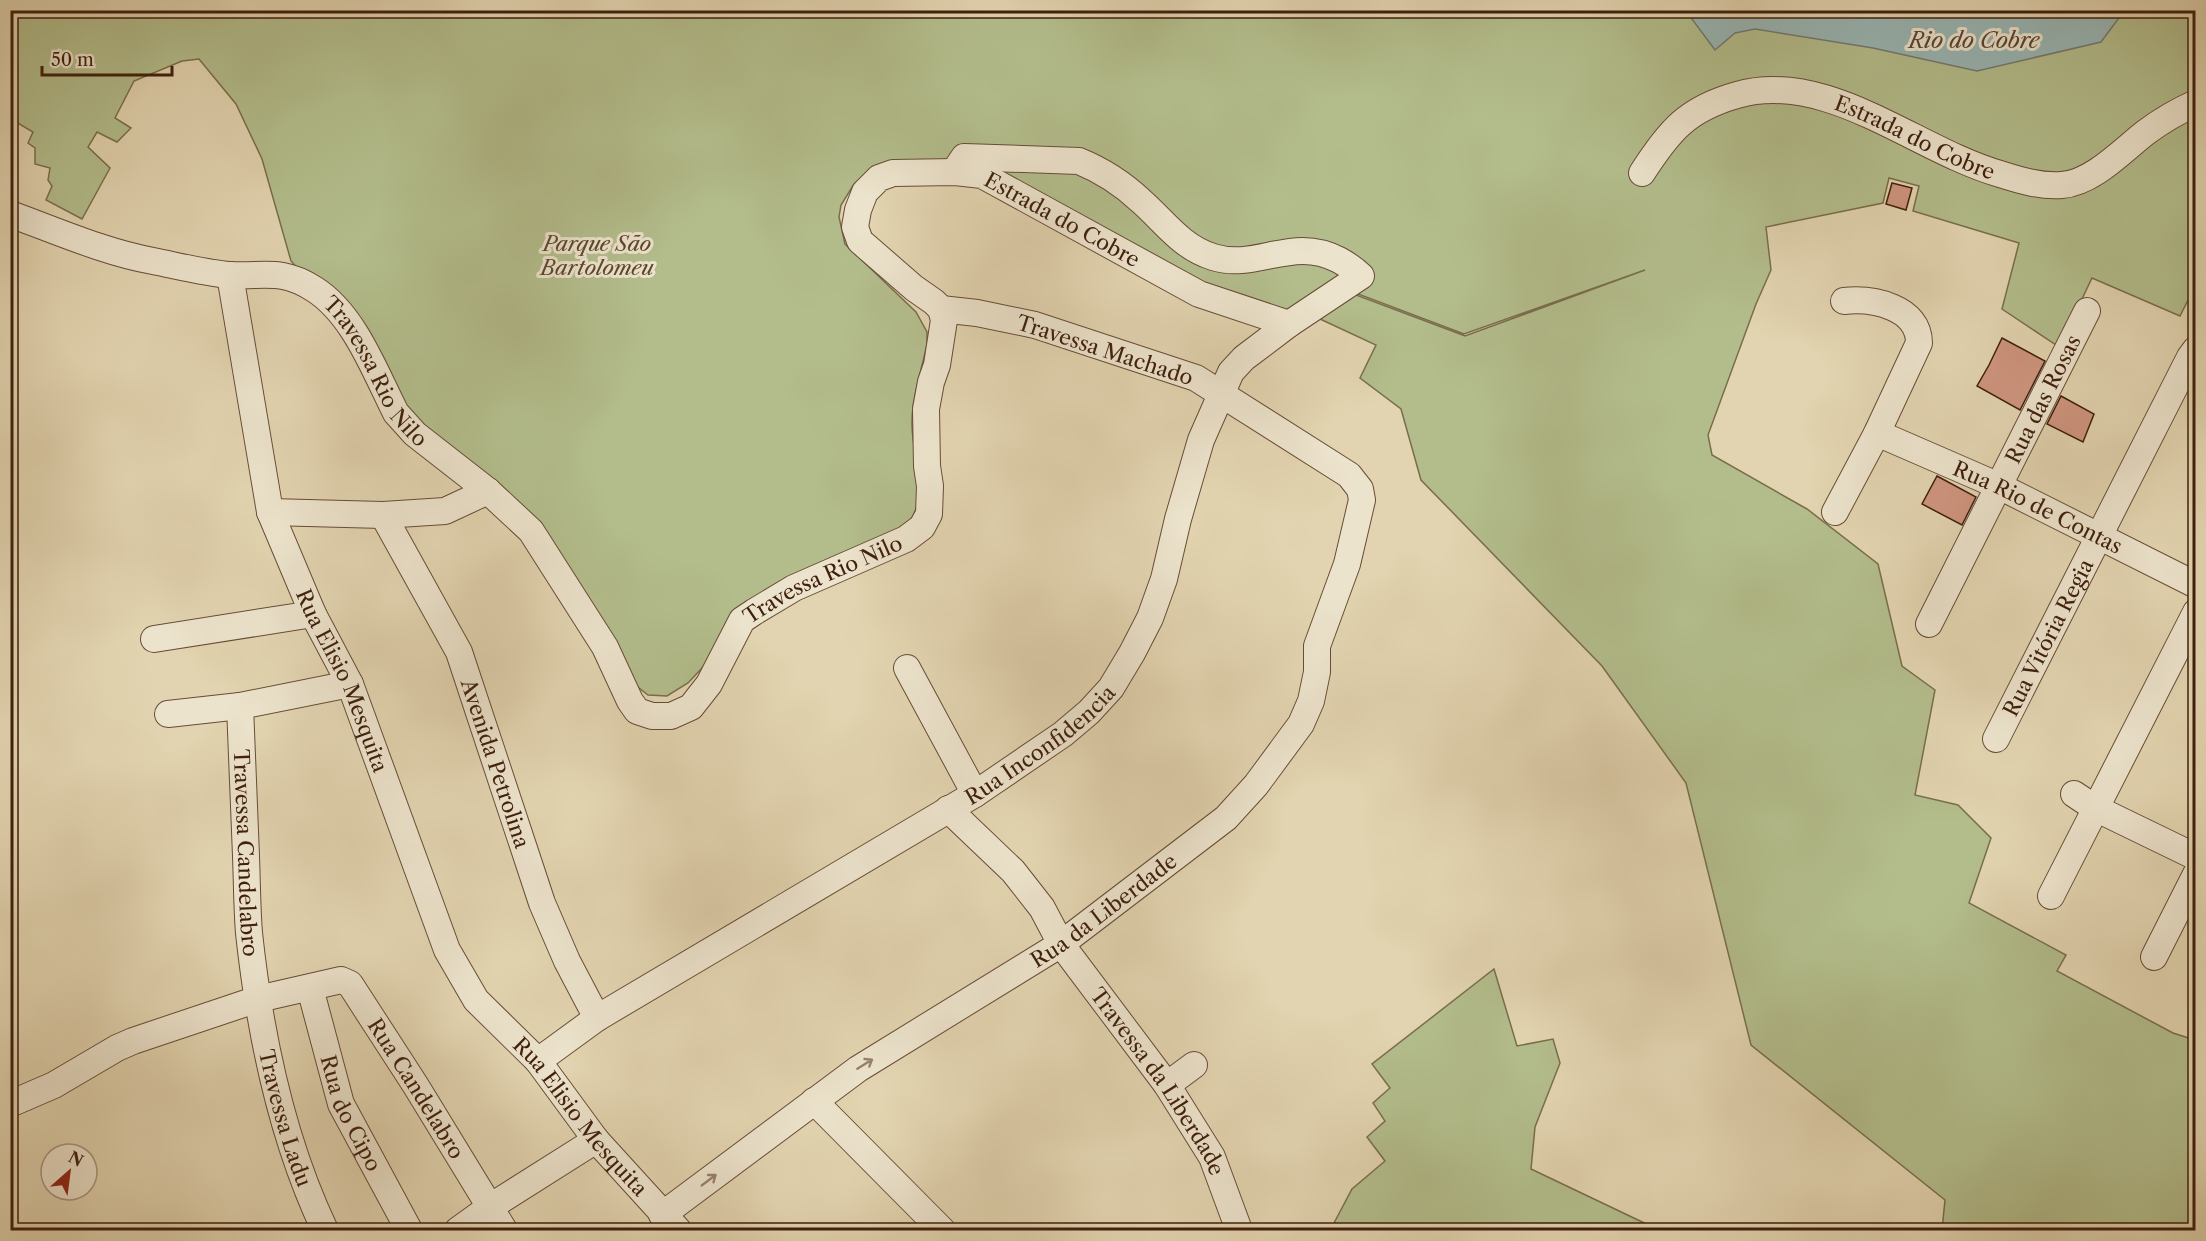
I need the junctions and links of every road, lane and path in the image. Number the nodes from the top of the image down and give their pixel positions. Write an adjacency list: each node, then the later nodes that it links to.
1 (2196, 103): 3 (street, Estrada do Cobre)
2 (955, 172): 6 (street, Estrada do Cobre); 8 (street); 10 (street, Estrada do Cobre)
3 (1642, 173)
4 (10, 214): 5 (street)
5 (230, 275): 16 (street, Travessa Rio Nilo); 17 (street, Rua Elisio Mesquita)
6 (1361, 276): 10 (street, Rua Inconfidencia)
7 (1844, 301): 13 (street)
8 (941, 309): 12 (street, Travessa Machado); 16 (street, Travessa Rio Nilo)
9 (2087, 311): 15 (street, Rua das Rosas)
10 (1289, 324): 12 (street, Rua Inconfidencia)
11 (2193, 353): 20 (street, Rua Vitória Regia)
12 (1221, 393): 14 (street, Travessa Machado); 31 (street, Rua Inconfidencia)
13 (1877, 434): 15 (street, Rua Rio de Contas); 18 (street)
14 (1349, 475): 38 (street, Rua da Liberdade)
15 (1999, 486): 20 (street, Rua Rio de Contas); 24 (street, Rua das Rosas)
16 (488, 491): 19 (street)
17 (270, 512): 19 (street); 23 (street, Rua Elisio Mesquita)
18 (1835, 512)
19 (383, 515): 42 (street, Avenida Petrolina)
20 (2099, 537): 21 (street, Rua Rio de Contas); 30 (street, Rua Vitória Regia)
21 (2196, 585)
22 (2196, 612): 34 (street)
23 (313, 614): 25 (street); 27 (street, Rua Elisio Mesquita)
24 (1929, 624)
25 (154, 639)
26 (907, 668): 31 (street)
27 (350, 684): 28 (street); 43 (street, Rua Elisio Mesquita)
28 (240, 706): 29 (street); 41 (street, Travessa Candelabro)
29 (168, 714)
30 (1996, 740)
31 (975, 794): 33 (street, Rua Inconfidencia)
32 (2074, 794): 34 (street)
33 (948, 808): 38 (street, Travessa da Liberdade); 42 (street, Rua Inconfidencia)
34 (2095, 808): 35 (street); 37 (street)
35 (2196, 857)
36 (2196, 873): 39 (street)
37 (2051, 896)
38 (1061, 944): 45 (street, Travessa da Liberdade); 46 (street, Rua da Liberdade, one-way to 38)
39 (2154, 957)
40 (310, 988): 41 (street, Rua Candelabro); 49 (street, Rua Candelabro); 52 (street, Rua do Cipo)
41 (258, 999): 47 (street, Rua Candelabro); 51 (street, Travessa Ladu)
42 (597, 1018): 43 (street, Rua Inconfidencia)
43 (538, 1061): 48 (street, Rua Elisio Mesquita)
44 (1194, 1065): 45 (street)
45 (1167, 1085): 56 (street, Travessa da Liberdade)
46 (814, 1101): 50 (street, Rua da Liberdade, one-way to 46); 55 (street)
47 (10, 1104)
48 (596, 1140): 49 (street); 50 (street, Rua Elisio Mesquita)
49 (490, 1207): 53 (street); 54 (street, Rua Candelabro)
50 (670, 1223)
51 (325, 1230)
52 (409, 1230)
53 (458, 1230)
54 (504, 1230)
55 (942, 1230)
56 (1239, 1230)

